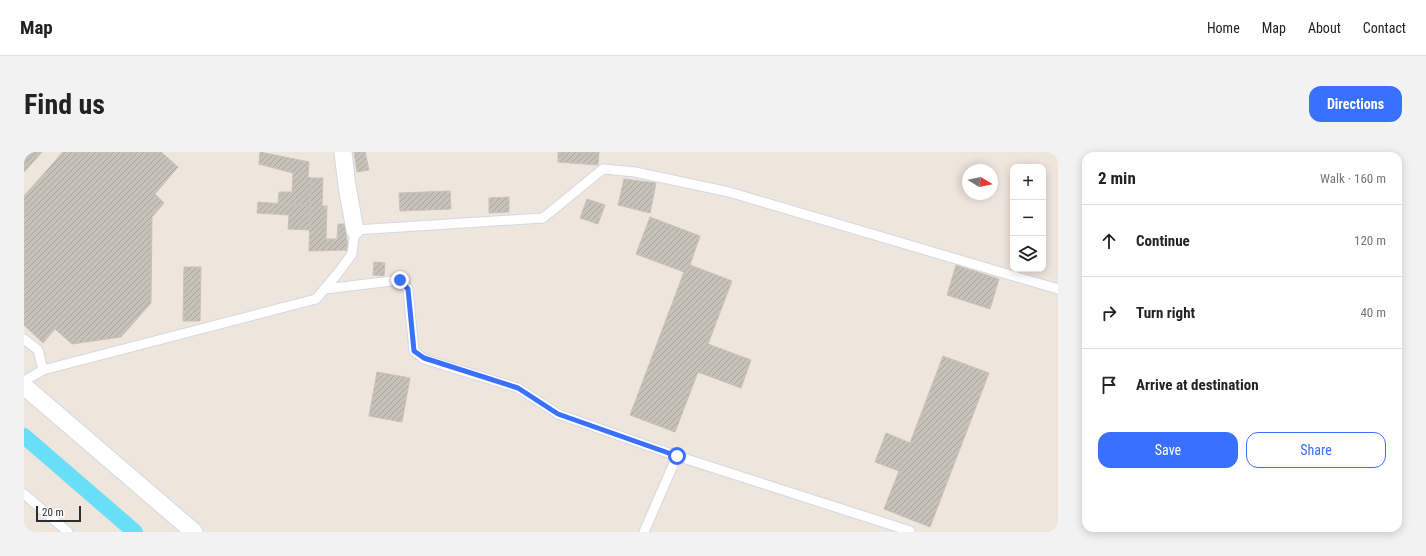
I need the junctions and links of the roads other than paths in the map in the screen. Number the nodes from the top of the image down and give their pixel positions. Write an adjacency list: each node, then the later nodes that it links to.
1 (343, 152): 2 (street)
2 (355, 230): 3 (lane); 4 (lane)
3 (324, 289): 6 (lane); 9 (lane)
4 (1058, 289)
5 (24, 338): 6 (lane)
6 (44, 370): 7 (lane)
7 (24, 381)
8 (24, 386): 13 (street)
9 (677, 456): 11 (lane); 14 (lane)
10 (24, 494): 12 (lane)
11 (910, 531)
12 (68, 532)
13 (194, 532)
14 (644, 532)

